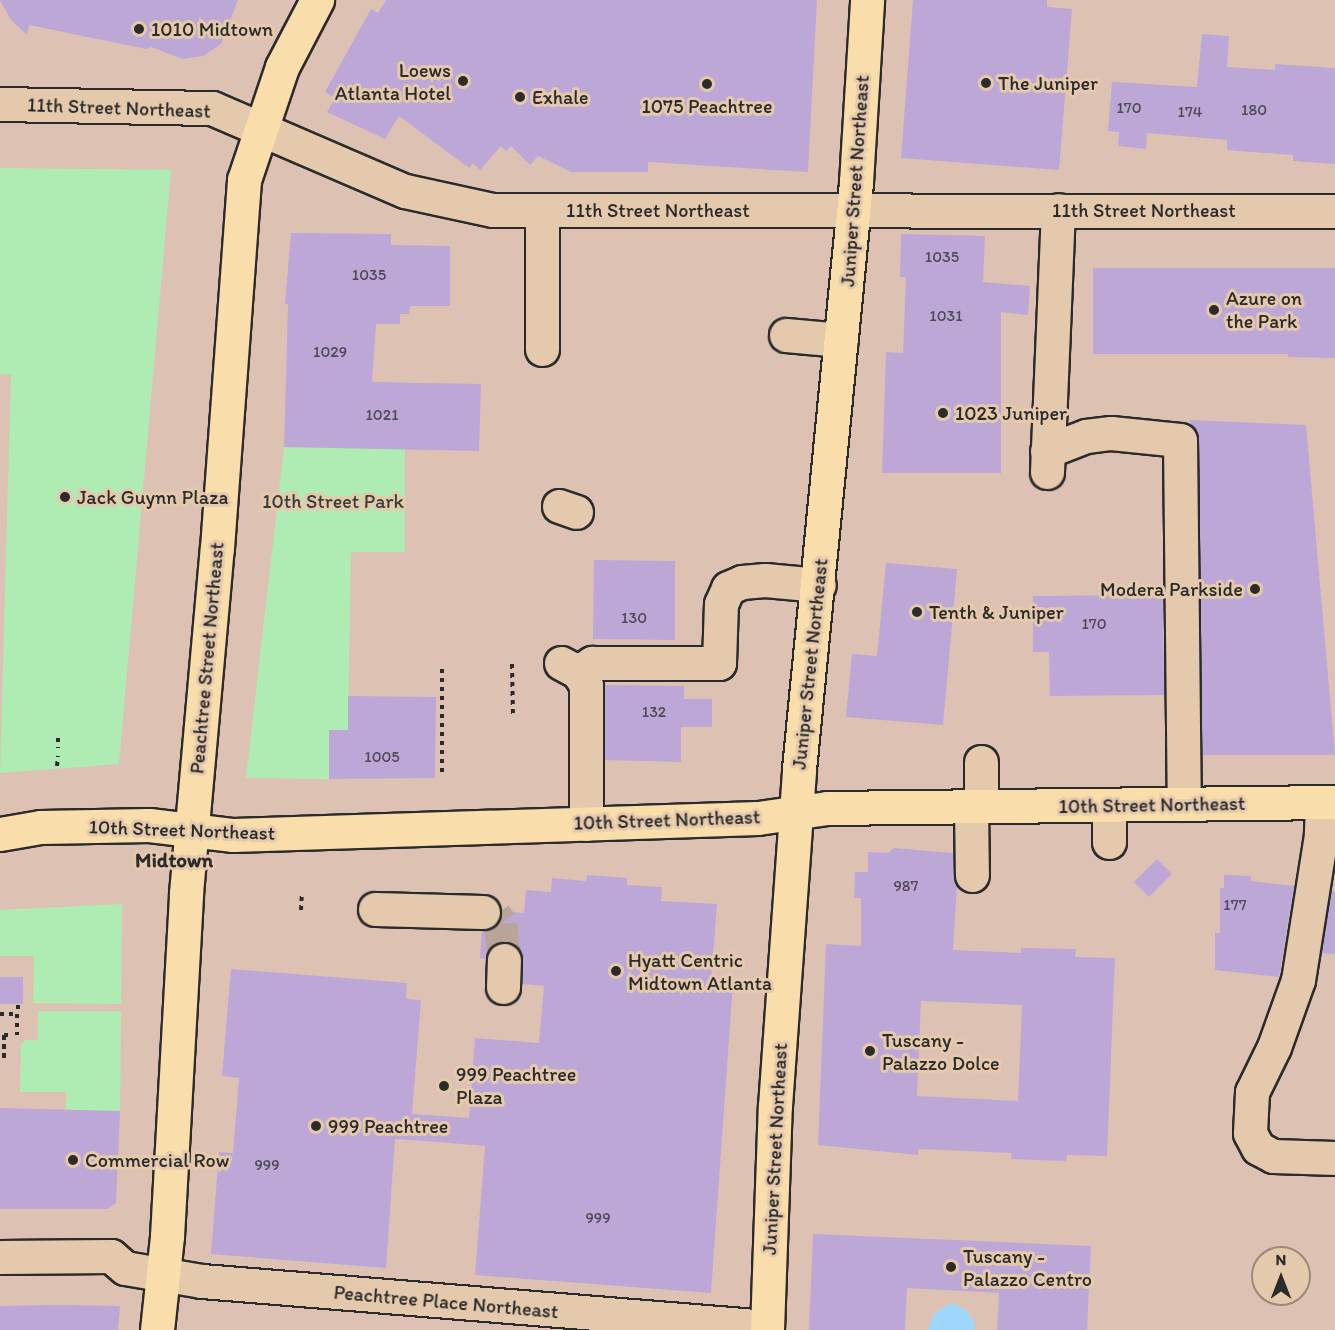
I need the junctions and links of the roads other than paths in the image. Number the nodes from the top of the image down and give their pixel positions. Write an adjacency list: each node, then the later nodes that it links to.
1 (317, 0): 4 (main road, Peachtree Street Northeast)
2 (867, 0): 6 (main road, Juniper Street Northeast)
3 (0, 104): 4 (street, 11th Street Northeast)
4 (260, 126): 5 (street, 11th Street Northeast); 20 (main road, Peachtree Street Northeast)
5 (543, 210): 6 (street, 11th Street Northeast); 11 (street)
6 (854, 210): 7 (street, 11th Street Northeast); 10 (main road, Juniper Street Northeast)
7 (1058, 210): 8 (street, 11th Street Northeast); 15 (street)
8 (1335, 211)
9 (786, 335): 10 (street)
10 (841, 340): 12 (main road, Juniper Street Northeast)
11 (543, 349)
12 (819, 585): 18 (main road, Juniper Street Northeast); 19 (street)
13 (981, 762): 17 (street)
14 (1328, 802): 15 (main road, 10th Street Northeast); 26 (street)
15 (1184, 804): 16 (main road, 10th Street Northeast)
16 (1109, 806): 17 (main road, 10th Street Northeast); 22 (street)
17 (976, 807): 18 (main road, 10th Street Northeast); 23 (street)
18 (797, 813): 19 (main road, 10th Street Northeast); 32 (main road, Juniper Street Northeast)
19 (586, 824): 20 (main road, 10th Street Northeast)
20 (192, 830): 21 (main road, 10th Street Northeast); 29 (main road, Peachtree Street Northeast)
21 (0, 834)
22 (1109, 842)
23 (972, 875)
24 (375, 909): 25 (street)
25 (483, 912)
26 (1335, 1158)
27 (0, 1257): 28 (street, Peachtree Place Northeast)
28 (124, 1268): 29 (street, Peachtree Place Northeast); 30 (street, Peachtree Place Northeast)
29 (163, 1274): 31 (street, Peachtree Place Northeast); 33 (main road, Peachtree Street Northeast)
30 (0, 1278)
31 (505, 1319): 32 (street, Peachtree Place Northeast)
32 (767, 1328)
33 (157, 1330)

